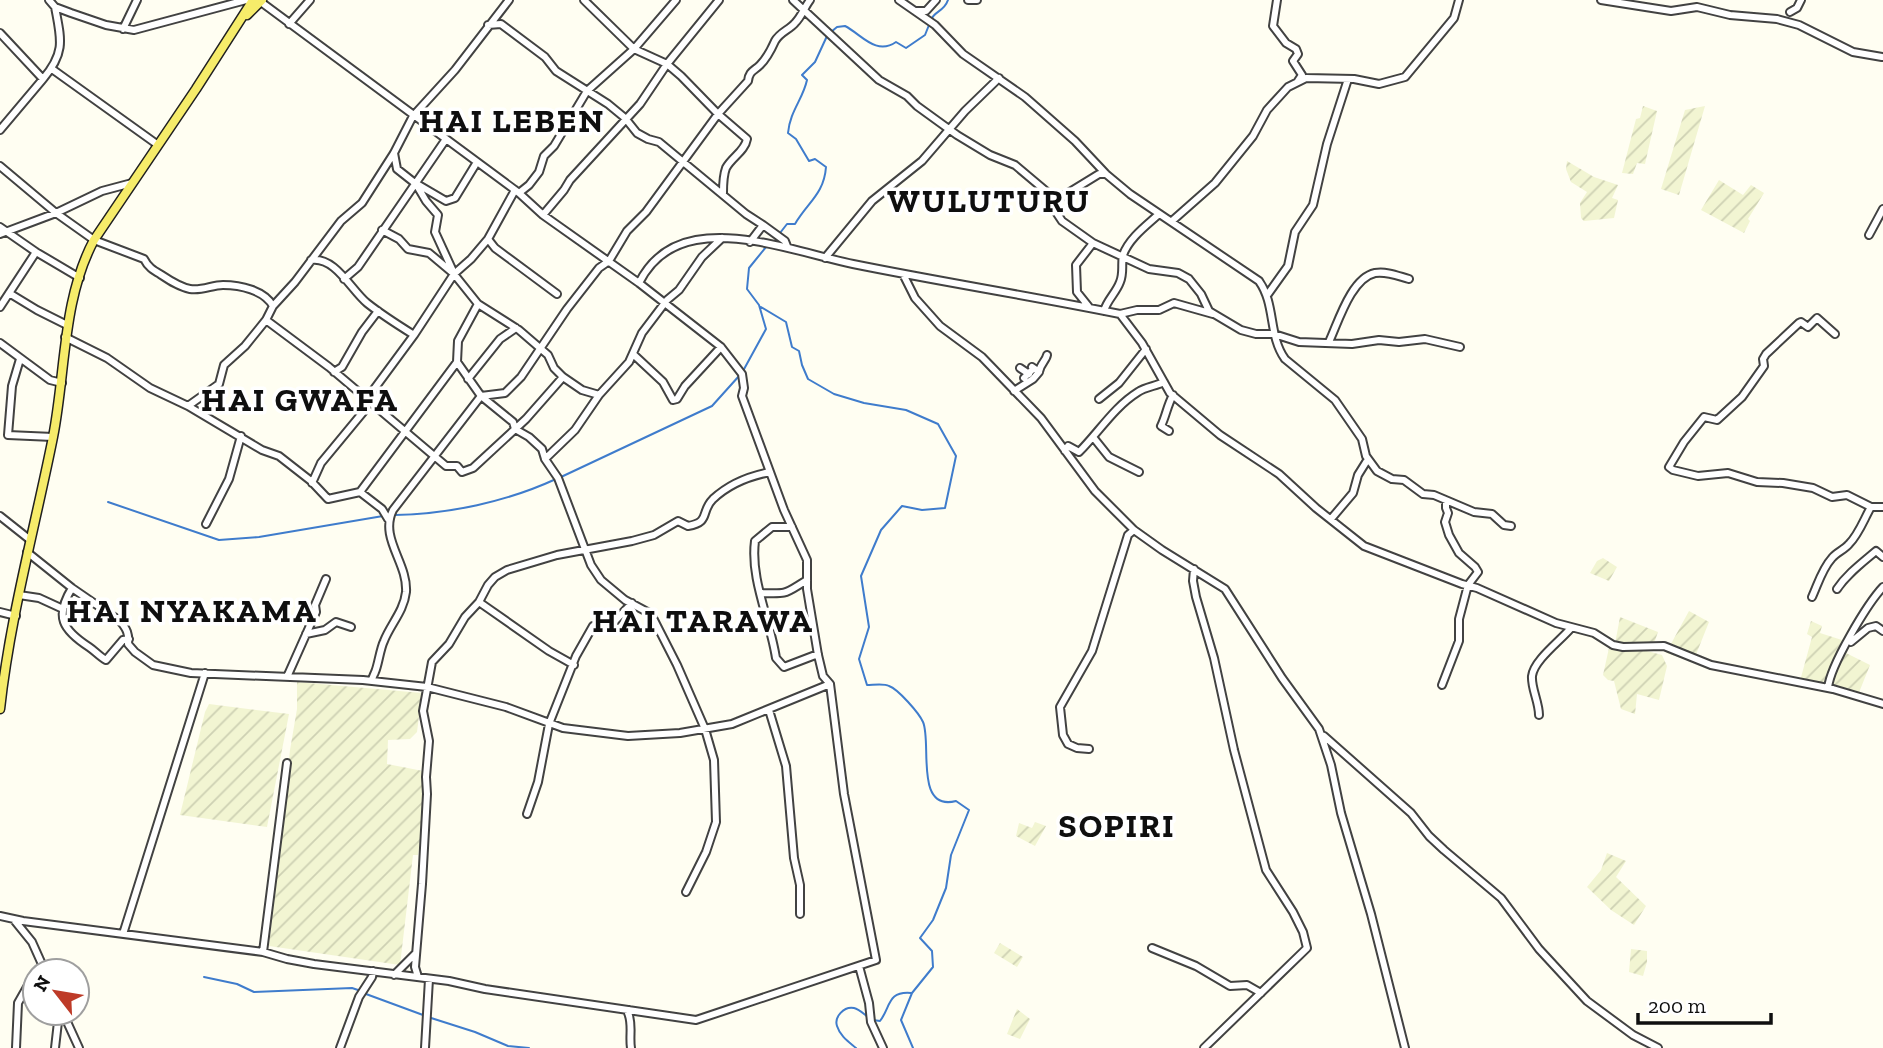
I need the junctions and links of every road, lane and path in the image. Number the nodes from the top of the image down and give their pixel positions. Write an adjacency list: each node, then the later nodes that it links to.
1 (49, 0): 21 (street)
2 (137, 0): 27 (street)
3 (246, 0): 27 (street)
4 (260, 0): 25 (street); 44 (main road)
5 (310, 0): 25 (street)
6 (509, 0): 26 (street)
7 (586, 0): 29 (street)
8 (676, 0): 29 (street)
9 (719, 0): 31 (street)
10 (793, 0): 22 (street)
11 (810, 0): 22 (street)
12 (899, 0): 23 (street)
13 (936, 0): 23 (street)
14 (968, 0): 15 (street)
15 (977, 0)
16 (1277, 0): 36 (street)
17 (1459, 0): 35 (street)
18 (1601, 0): 20 (street)
19 (1801, 0): 24 (street)
20 (1691, 4): 30 (street)
21 (55, 7): 27 (street); 32 (street)
22 (803, 8): 38 (street); 41 (street)
23 (915, 11): 33 (street)
24 (1790, 12)
25 (289, 24): 39 (street)
26 (488, 25): 37 (street); 39 (street)
27 (123, 29)
28 (0, 33): 34 (street)
29 (634, 49): 31 (street); 37 (street)
30 (1882, 57)
31 (667, 64): 38 (street); 40 (street)
32 (52, 69): 34 (street); 44 (street)
33 (999, 78): 41 (street); 49 (street)
34 (43, 79): 42 (street)
35 (1348, 79): 36 (street); 89 (street)
36 (1297, 82): 61 (street)
37 (587, 91): 40 (street); 52 (street)
38 (718, 114): 46 (street); 53 (street)
39 (413, 116): 43 (street); 45 (street)
40 (625, 118): 46 (street); 60 (street)
41 (951, 129): 55 (street); 77 (street)
42 (0, 130)
43 (446, 139): 47 (street); 51 (street)
44 (158, 145): 50 (main road)
45 (394, 153): 51 (street); 74 (street)
46 (682, 161): 53 (street); 79 (street)
47 (477, 162): 52 (street); 54 (street)
48 (0, 166): 57 (street)
49 (1106, 174): 55 (street); 58 (street)
50 (132, 183): 57 (street); 70 (main road)
51 (416, 184): 54 (street); 59 (street); 65 (street)
52 (517, 191): 60 (street); 69 (street)
53 (723, 193): 62 (street)
54 (446, 201): 59 (street)
55 (1055, 201): 72 (street)
56 (1883, 209): 67 (street)
57 (56, 214): 64 (street); 70 (street)
58 (1159, 214): 61 (street); 76 (street)
59 (438, 215): 81 (street)
60 (543, 215): 79 (street)
61 (1172, 221): 89 (street)
62 (763, 225): 71 (street); 73 (street)
63 (0, 227): 64 (street)
64 (8, 230): 66 (street); 75 (street)
65 (382, 230): 81 (street); 84 (street)
66 (0, 234)
67 (1869, 235)
68 (722, 238): 71 (street); 86 (street); 90 (street)
69 (488, 239): 81 (street); 88 (street)
70 (94, 240): 83 (main road); 92 (street)
71 (750, 242): 73 (street)
72 (1093, 243): 76 (street); 94 (street)
73 (787, 246): 77 (street)
74 (321, 248): 78 (street); 80 (street)
75 (36, 252): 83 (street); 87 (street)
76 (1123, 257): 96 (street); 98 (street)
77 (824, 258): 82 (street)
78 (311, 260): 80 (street); 92 (street)
79 (609, 261): 86 (street); 110 (street)
80 (324, 262): 84 (street)
81 (454, 274): 91 (street); 104 (street)
82 (903, 274): 94 (street); 123 (street)
83 (80, 278): 100 (main road)
84 (344, 279): 95 (street)
85 (1409, 279): 106 (street)
86 (639, 283): 90 (street)
87 (9, 293): 93 (street); 100 (street)
88 (557, 295)
89 (1268, 295): 102 (street)
90 (665, 302): 108 (street); 112 (street)
91 (478, 304): 101 (street); 115 (street)
92 (273, 306): 99 (street)
93 (0, 307)
94 (1089, 307): 96 (street)
95 (378, 311): 104 (street); 117 (street)
96 (1104, 311): 97 (street)
97 (1120, 314): 98 (street); 111 (street)
98 (1213, 314): 102 (street)
99 (266, 320): 117 (street); 129 (street)
100 (68, 325): 105 (main road)
101 (516, 328): 110 (street); 120 (street)
102 (1274, 334): 106 (street); 138 (street)
103 (1835, 334): 145 (street)
104 (414, 335): 128 (street)
105 (65, 337): 122 (main road); 129 (street)
106 (1329, 342): 109 (street)
107 (0, 343): 114 (street)
108 (721, 347): 112 (street); 140 (street)
109 (1460, 347)
110 (539, 348): 119 (street); 126 (street)
111 (1146, 349): 121 (street); 127 (street)
112 (633, 354): 124 (street)
113 (1047, 355): 118 (street)
114 (20, 359): 122 (street); 134 (street)
115 (457, 362): 120 (street); 131 (street)
116 (1020, 368): 118 (street)
117 (334, 372): 128 (street)
118 (1031, 372): 123 (street)
119 (564, 377): 124 (street); 130 (street)
120 (468, 379): 126 (street)
121 (1164, 382): 125 (street); 135 (street)
122 (62, 383): 134 (main road)
123 (1014, 391): 136 (street)
124 (599, 395): 139 (street)
125 (1173, 395): 132 (street); 149 (street)
126 (481, 396): 130 (street); 137 (street)
127 (1099, 399)
128 (366, 400): 131 (street); 142 (street)
129 (188, 407): 133 (street)
130 (515, 429): 137 (street); 139 (street)
131 (405, 430): 137 (street); 143 (street)
132 (1169, 431)
133 (241, 436): 142 (street); 150 (street)
134 (52, 437): 154 (main road)
135 (1093, 437): 136 (street); 141 (street)
136 (1065, 451): 153 (street)
137 (433, 456): 148 (street)
138 (1368, 458): 144 (street); 149 (street)
139 (545, 459): 155 (street)
140 (770, 472): 152 (street); 155 (street)
141 (1139, 472)
142 (313, 483): 143 (street)
143 (360, 492): 148 (street)
144 (1446, 501): 151 (street); 161 (street)
145 (1871, 507): 146 (street); 167 (street)
146 (1883, 507)
147 (0, 516): 154 (street)
148 (388, 519): 183 (street)
149 (1331, 519): 161 (street)
150 (206, 524)
151 (1511, 526)
152 (792, 527): 160 (street); 165 (street)
153 (1134, 530): 158 (street); 195 (street)
154 (29, 539): 156 (main road)
155 (584, 549): 168 (street); 169 (street)
156 (27, 552): 163 (street); 166 (main road)
157 (1883, 557): 164 (street)
158 (1194, 569): 194 (street); 212 (street)
159 (326, 579): 176 (street)
160 (807, 580): 165 (street); 179 (street)
161 (1468, 585): 174 (street); 185 (street)
162 (1883, 587): 178 (street)
163 (72, 588): 170 (street); 177 (street)
164 (1838, 589)
165 (761, 593): 179 (street)
166 (19, 595): 170 (street); 172 (main road)
167 (1812, 597)
168 (479, 602): 180 (street); 186 (street)
169 (632, 603): 180 (street); 193 (street)
170 (63, 609): 177 (street)
171 (0, 612): 172 (street)
172 (16, 616): 189 (main road)
173 (351, 627): 176 (street)
174 (1571, 628): 187 (street); 191 (street)
175 (1883, 631): 178 (street)
176 (306, 634): 182 (street)
177 (129, 639): 181 (street)
178 (1846, 645): 187 (street)
179 (818, 654): 184 (street)
180 (574, 665): 192 (street)
181 (205, 673): 182 (street); 202 (street)
182 (287, 677): 183 (street)
183 (372, 681): 186 (street)
184 (830, 684): 190 (street); 207 (street)
185 (1442, 685)
186 (427, 687): 192 (street); 204 (street)
187 (1828, 688): 188 (street)
188 (1883, 704)
189 (0, 709)
190 (769, 710): 193 (street); 199 (street)
191 (1539, 715)
192 (549, 724): 193 (street); 197 (street)
193 (705, 729): 198 (street)
194 (1322, 734): 225 (street); 226 (street)
195 (1089, 749)
196 (287, 763): 205 (street)
197 (527, 814)
198 (686, 892)
199 (800, 914)
200 (0, 916): 201 (street)
201 (13, 919): 202 (street); 206 (street)
202 (123, 934): 205 (street)
203 (1152, 948): 212 (street)
204 (416, 951): 209 (street); 210 (street)
205 (263, 952): 208 (street)
206 (40, 957)
207 (859, 966): 214 (street); 223 (street)
208 (373, 971): 209 (street); 220 (street)
209 (394, 975): 210 (street)
210 (418, 977): 211 (street)
211 (429, 979): 214 (street); 221 (street)
212 (1261, 993): 224 (street)
213 (21, 998): 217 (street)
214 (629, 1010): 222 (street)
215 (59, 1027): 218 (street)
216 (68, 1027): 219 (street)
217 (16, 1048)
218 (55, 1048)
219 (79, 1048)
220 (340, 1048)
221 (425, 1048)
222 (631, 1048)
223 (883, 1048)
224 (1204, 1048)
225 (1405, 1048)
226 (1658, 1048)

